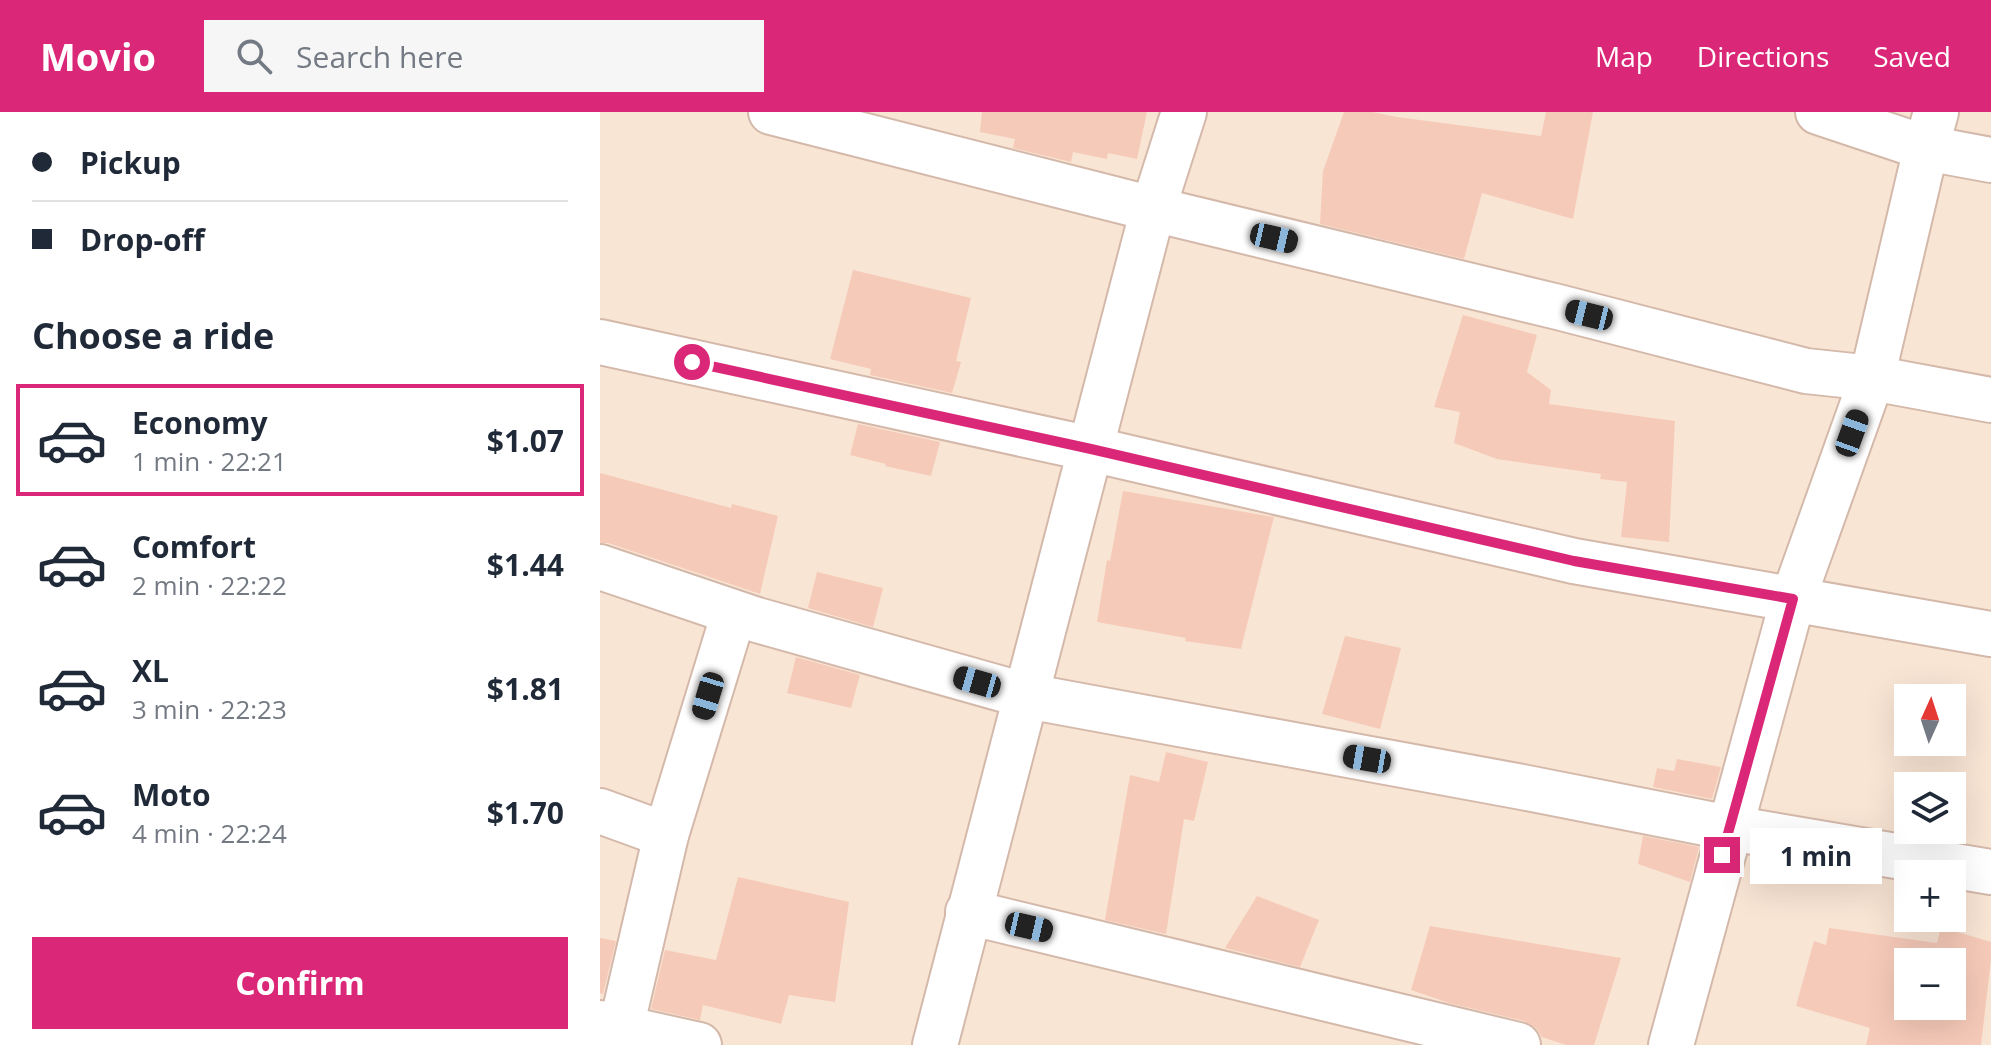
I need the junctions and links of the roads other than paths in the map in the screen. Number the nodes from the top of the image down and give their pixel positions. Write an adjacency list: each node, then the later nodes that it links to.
1 (771, 112): 6 (street)
2 (1184, 112): 6 (street)
3 (1818, 112): 4 (street)
4 (1931, 130): 5 (street); 8 (street)
5 (1991, 160)
6 (1153, 209): 8 (street); 10 (street)
7 (600, 342): 10 (street)
8 (1872, 378): 9 (street); 12 (street)
9 (1991, 400)
10 (1091, 449): 12 (street); 15 (street)
11 (600, 567): 13 (street)
12 (1793, 599): 14 (street); 17 (street)
13 (734, 613): 15 (street); 18 (street)
14 (1991, 634)
15 (1027, 696): 17 (street); 20 (street)
16 (600, 811): 18 (street)
17 (1730, 828): 19 (street); 25 (street)
18 (666, 835): 21 (street)
19 (1991, 872)
20 (968, 912): 23 (street); 24 (street)
21 (610, 1026): 22 (street)
22 (699, 1045)
23 (935, 1045)
24 (1518, 1045)
25 (1671, 1045)

